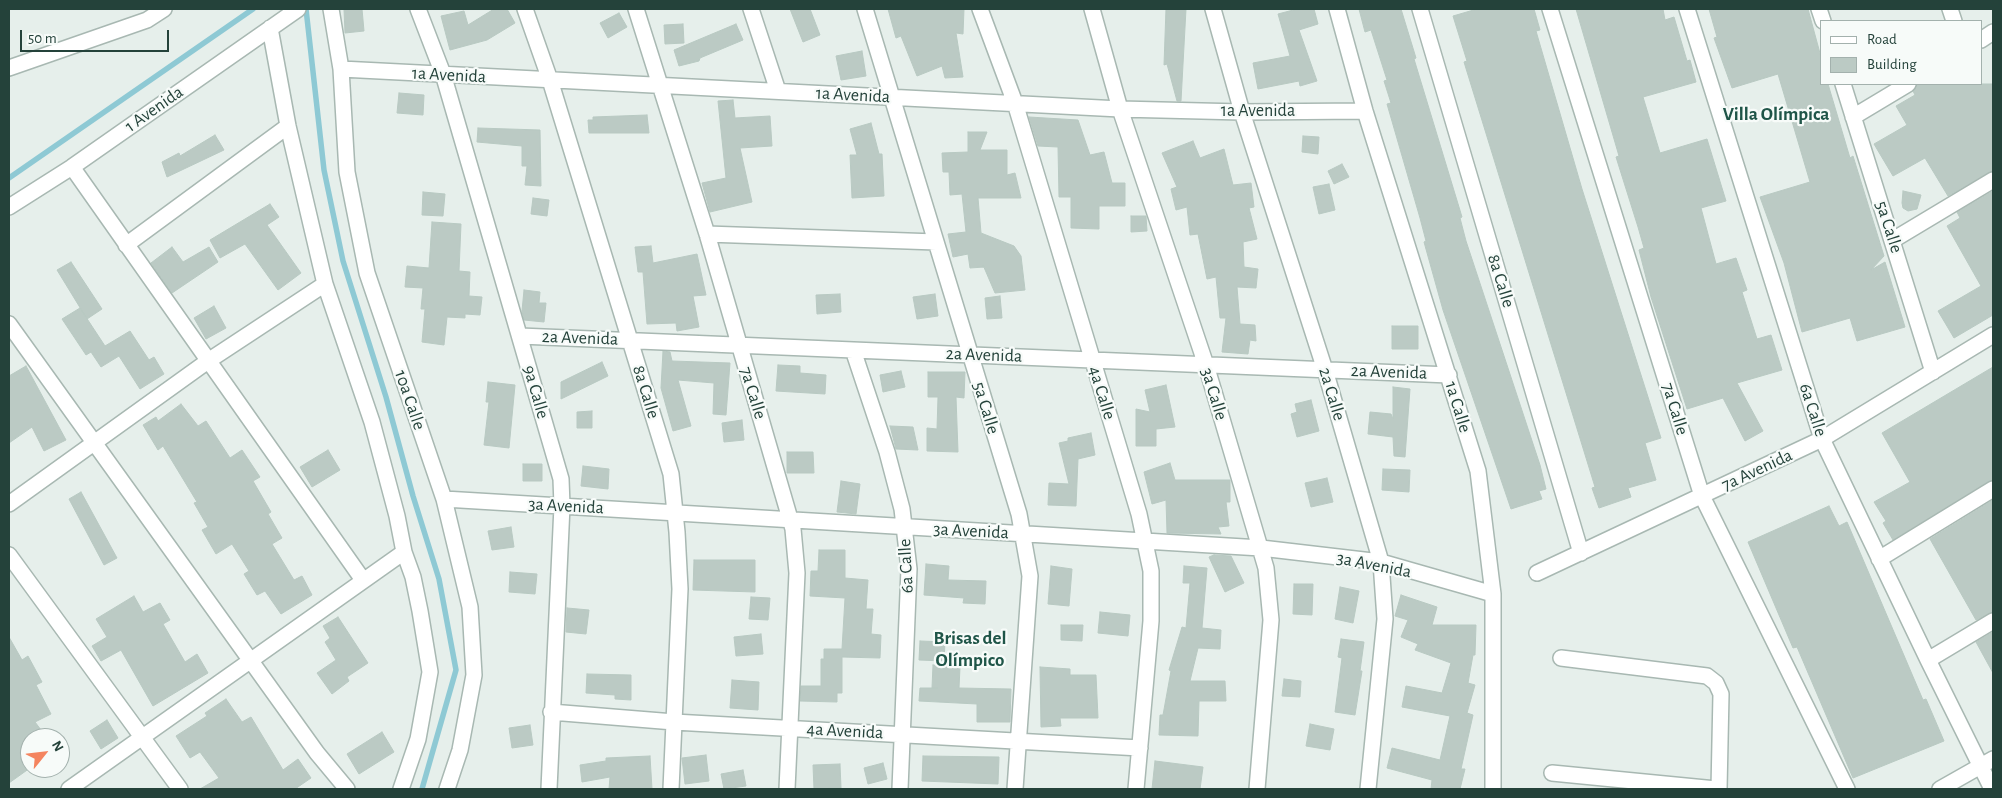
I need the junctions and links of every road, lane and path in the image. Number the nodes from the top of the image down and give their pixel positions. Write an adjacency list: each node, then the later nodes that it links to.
1 (164, 9): 16 (street)
2 (331, 9): 21 (street, 10a Calle)
3 (418, 9): 22 (street, 9a Calle)
4 (525, 9): 23 (street, 8a Calle)
5 (636, 9): 26 (street, 7a Calle)
6 (750, 9): 27 (street)
7 (865, 9): 28 (street, 5a Calle)
8 (980, 9): 29 (street, 4a Calle)
9 (1092, 9): 30 (street, 3a Calle)
10 (1213, 9): 32 (street, 2a Calle)
11 (1337, 9): 31 (street, 1a Calle)
12 (1420, 9): 70 (street, 8a Calle)
13 (1550, 9): 59 (street, 7a Calle)
14 (1687, 9): 56 (street, 6a Calle)
15 (295, 11): 17 (street, 1 Avenida)
16 (147, 14): 20 (street)
17 (270, 28): 34 (street); 35 (street, 1 Avenida)
18 (1993, 32): 19 (street)
19 (1982, 39)
20 (9, 68)
21 (341, 69): 22 (street, 1a Avenida); 60 (street, 10a Calle)
22 (444, 74): 23 (street, 1a Avenida); 45 (street, 9a Calle)
23 (550, 80): 26 (street, 1a Avenida); 46 (street, 8a Calle)
24 (1843, 85): 33 (street, 5a Calle)
25 (1906, 85): 33 (street)
26 (661, 86): 27 (street, 1a Avenida); 38 (street, 7a Calle)
27 (778, 91): 28 (street, 1a Avenida)
28 (892, 97): 29 (street, 1a Avenida); 40 (street, 5a Calle)
29 (1015, 103): 30 (street, 1a Avenida); 51 (street, 4a Calle)
30 (1120, 109): 32 (street, 1a Avenida); 52 (street, 3a Calle)
31 (1365, 111): 32 (street, 1a Avenida); 55 (street, 1a Calle)
32 (1242, 112): 53 (street, 2a Calle)
33 (1853, 117): 39 (street, 5a Calle)
34 (288, 126): 41 (street); 42 (street)
35 (72, 167): 37 (street, 1 Avenida); 41 (street)
36 (1993, 180): 39 (street)
37 (9, 207)
38 (707, 234): 40 (street); 47 (street, 7a Calle)
39 (1894, 240): 54 (street, 5a Calle)
40 (936, 242): 49 (street, 5a Calle)
41 (126, 245): 50 (street)
42 (325, 284): 50 (street); 69 (street)
43 (9, 324): 57 (street)
44 (1993, 335): 54 (street, 7a Avenida)
45 (520, 336): 46 (street, 2a Avenida); 62 (street, 9a Calle)
46 (630, 340): 47 (street, 2a Avenida); 63 (street, 8a Calle)
47 (738, 345): 48 (street, 2a Avenida); 64 (street, 7a Calle)
48 (853, 350): 49 (street, 2a Avenida); 65 (street, 6a Calle)
49 (970, 355): 51 (street, 2a Avenida); 66 (street, 5a Calle)
50 (208, 360): 57 (street); 75 (street)
51 (1092, 360): 52 (street, 2a Avenida); 67 (street, 4a Calle)
52 (1206, 365): 53 (street, 2a Avenida); 68 (street, 3a Calle)
53 (1325, 370): 55 (street, 2a Avenida); 73 (street, 2a Calle)
54 (1933, 372): 56 (street, 7a Avenida)
55 (1449, 375): 76 (street, 1a Calle)
56 (1822, 440): 59 (street, 7a Avenida); 72 (street, 6a Calle)
57 (95, 441): 61 (street); 79 (street)
58 (1993, 489): 72 (street)
59 (1702, 496): 70 (street, 7a Avenida); 105 (street, 7a Calle)
60 (444, 499): 62 (street, 3a Avenida); 94 (street, 10a Calle)
61 (9, 504)
62 (562, 506): 63 (street, 3a Avenida); 81 (street, 9a Calle)
63 (675, 513): 64 (street, 3a Avenida); 82 (street, 8a Calle)
64 (790, 520): 65 (street, 3a Avenida); 83 (street, 7a Calle)
65 (904, 527): 66 (street, 3a Avenida); 84 (street, 6a Calle)
66 (1023, 534): 67 (street, 3a Avenida); 86 (street, 5a Calle)
67 (1145, 541): 68 (street, 3a Avenida); 87 (street, 4a Calle)
68 (1260, 548): 73 (street, 3a Avenida); 101 (street, 3a Calle)
69 (404, 552): 75 (street); 93 (street)
70 (1581, 553): 74 (street, 7a Avenida)
71 (9, 555): 85 (street)
72 (1879, 559): 80 (street, 6a Calle)
73 (1381, 562): 76 (street, 3a Avenida); 102 (street, 2a Calle)
74 (1537, 573)
75 (363, 580): 79 (street)
76 (1493, 594): 103 (street, 1a Calle)
77 (1993, 621): 80 (street)
78 (1561, 658): 104 (street)
79 (250, 660): 85 (street); 92 (street)
80 (1928, 660): 88 (street, 6a Calle)
81 (551, 712): 82 (street, 4a Avenida); 95 (street, 9a Calle)
82 (674, 722): 83 (street, 4a Avenida); 96 (street, 8a Calle)
83 (790, 728): 84 (street, 4a Avenida); 97 (street, 7a Calle)
84 (904, 735): 86 (street, 4a Avenida); 98 (street, 6a Calle)
85 (141, 737): 90 (street); 91 (street)
86 (1019, 741): 87 (street, 4a Avenida); 99 (street, 5a Calle)
87 (1140, 748): 100 (street, 4a Calle)
88 (1987, 763): 106 (street); 107 (street, 6a Calle)
89 (1552, 773): 104 (street)
90 (69, 789)
91 (180, 789)
92 (347, 789)
93 (402, 789)
94 (447, 789)
95 (549, 789)
96 (671, 789)
97 (787, 789)
98 (900, 789)
99 (1016, 789)
100 (1136, 789)
101 (1257, 789)
102 (1368, 789)
103 (1493, 789)
104 (1717, 789)
105 (1847, 789)
106 (1940, 789)
107 (1992, 789)

